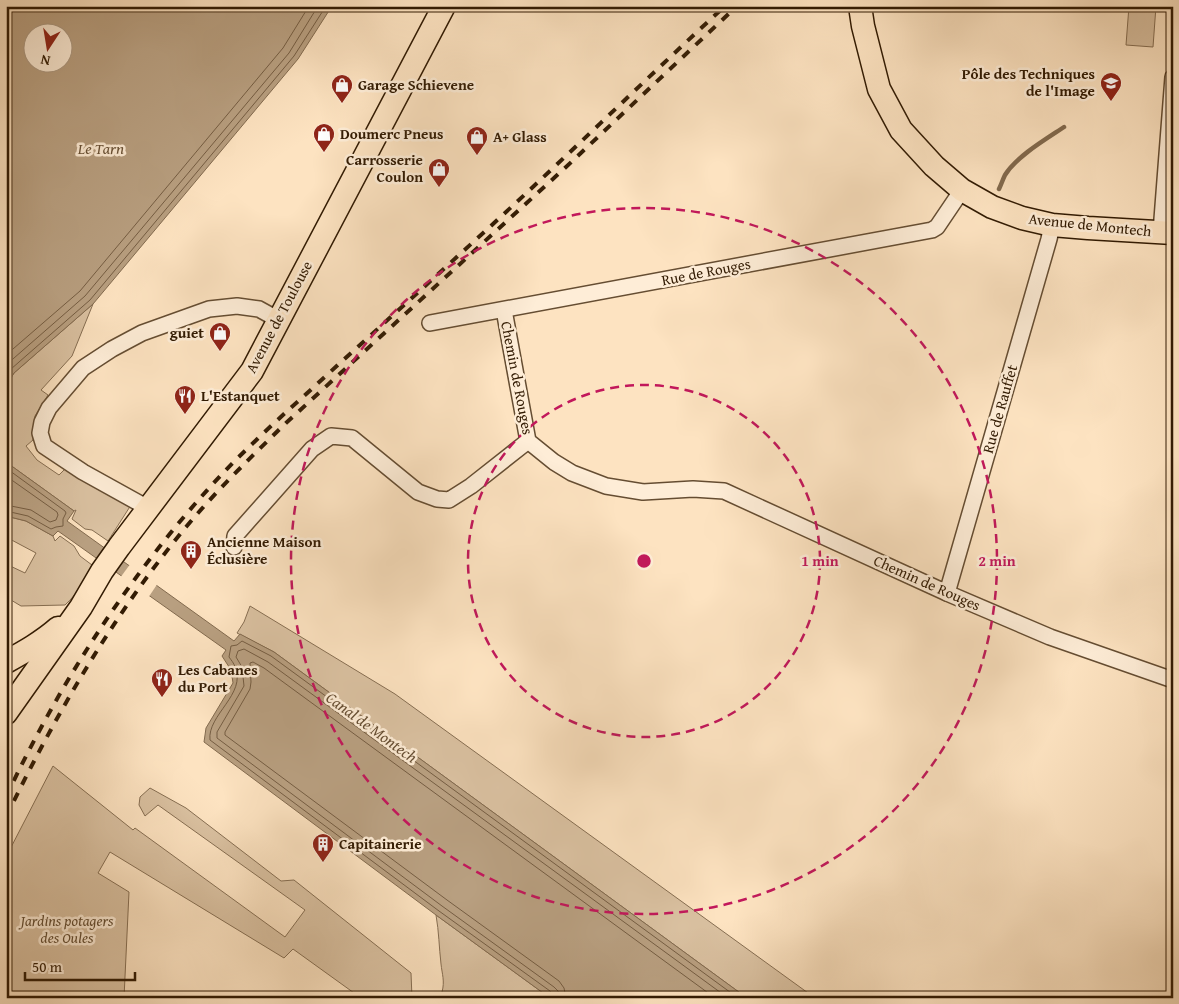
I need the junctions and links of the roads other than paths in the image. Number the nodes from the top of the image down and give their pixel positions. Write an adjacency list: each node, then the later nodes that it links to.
1 (444, 6): 8 (main road, Avenue de Toulouse)
2 (860, 6): 4 (main road, Avenue de Montech)
3 (1173, 77): 6 (street)
4 (962, 190): 5 (main road, Avenue de Montech); 7 (street, Rue de Rouges)
5 (1052, 225): 6 (main road, Avenue de Montech); 13 (street, Rue de Rauffet)
6 (1167, 233)
7 (504, 310): 9 (street, Rue de Rouges); 10 (street, Chemin de Rouges)
8 (279, 320): 11 (main road, Avenue de Toulouse); 11 (street)
9 (430, 323)
10 (528, 441): 12 (street); 13 (street, Chemin de Rouges)
11 (148, 508): 14 (main road, Avenue de Toulouse)
12 (234, 547)
13 (947, 593): 16 (street, Chemin de Rouges)
14 (81, 607): 15 (main road); 19 (main road)
15 (6, 662)
16 (1173, 680)
17 (6, 696): 18 (main road)
18 (6, 704)
19 (6, 713)

